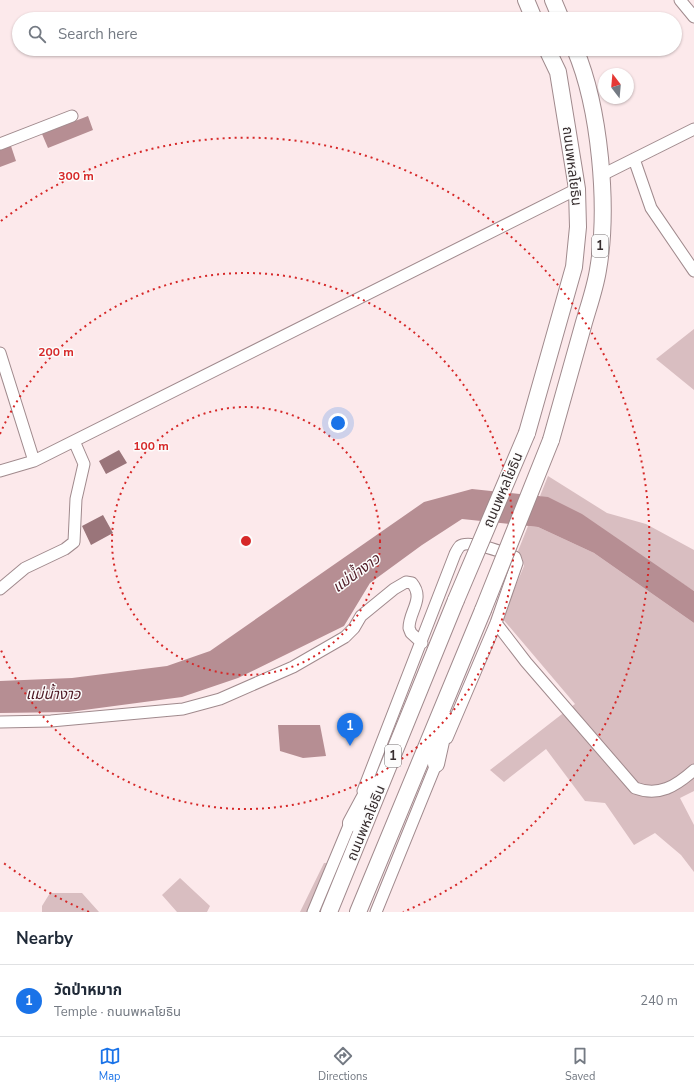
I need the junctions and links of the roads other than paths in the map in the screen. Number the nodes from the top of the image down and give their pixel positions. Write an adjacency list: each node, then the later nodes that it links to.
1 (526, 0): 4 (highway)
2 (553, 0): 5 (highway)
3 (680, 0): 6 (street)
4 (531, 12)
5 (559, 12)
6 (694, 17)
7 (550, 56): 14 (highway, ถนนพหลโยธิน / 1)
8 (578, 56): 13 (highway, ถนนพหลโยธิน / 1)
9 (72, 116): 11 (street)
10 (694, 129): 12 (street)
11 (0, 144)
12 (634, 159): 13 (street); 15 (street)
13 (602, 175): 23 (highway, ถนนพหลโยธิน / 1, bridge)
14 (577, 189): 17 (street); 24 (highway, ถนนพหลโยธิน / 1, bridge)
15 (694, 271)
16 (0, 353): 18 (street)
17 (74, 441): 18 (street); 20 (street)
18 (34, 461): 19 (street)
19 (0, 471)
20 (0, 589)
21 (496, 622): 22 (street); 26 (street); 27 (street)
22 (422, 643): 25 (street); 28 (street)
23 (456, 676): 26 (highway); 31 (highway, ถนนพหลโยธิน / 1)
24 (408, 720): 28 (highway); 30 (highway, ถนนพหลโยธิน / 1)
25 (0, 722)
26 (436, 764): 32 (street)
27 (694, 770)
28 (351, 823): 29 (street)
29 (313, 912)
30 (329, 912)
31 (358, 912)
32 (376, 912)

